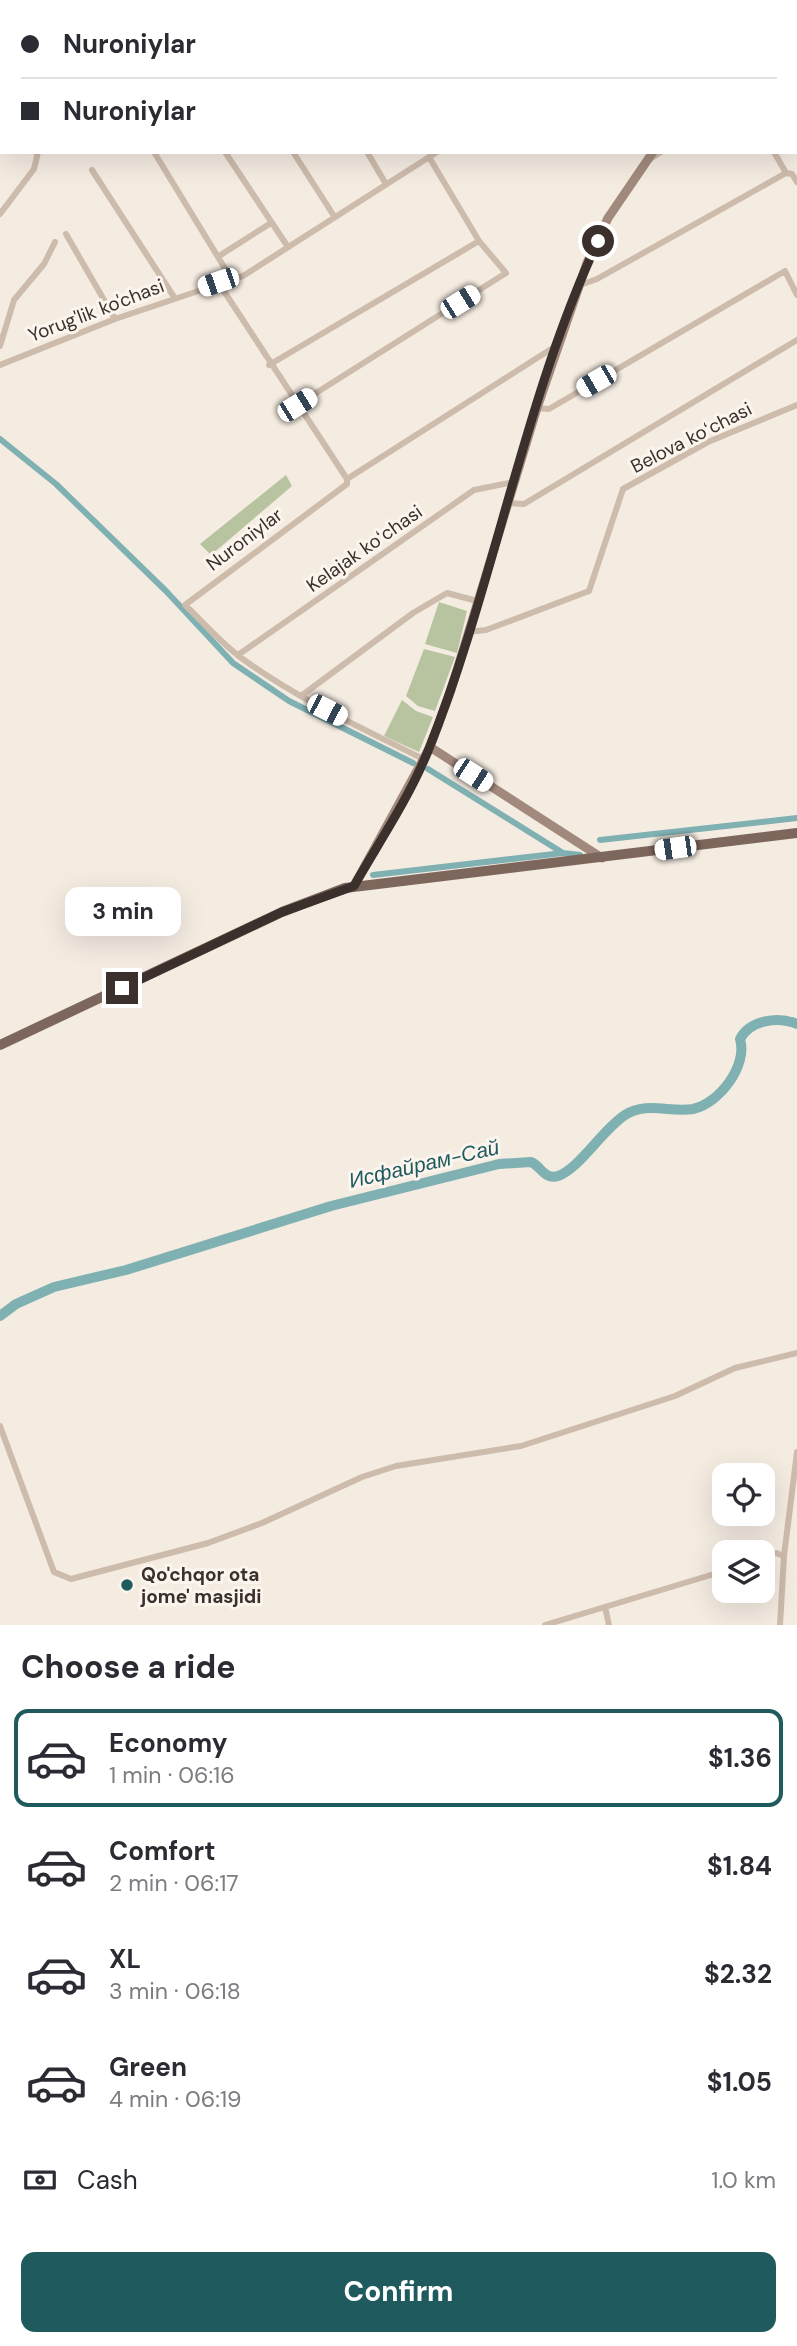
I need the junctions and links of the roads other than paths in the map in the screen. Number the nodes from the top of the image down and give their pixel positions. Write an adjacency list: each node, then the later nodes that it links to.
1 (38, 154): 14 (street)
2 (155, 154): 21 (street)
3 (226, 154): 16 (street)
4 (294, 154): 15 (street)
5 (368, 154): 13 (street)
6 (434, 154): 9 (street, Yorug'lik ko'chasi)
7 (776, 154): 11 (street)
8 (651, 156): 24 (main road)
9 (429, 157): 13 (street, Yorug'lik ko'chasi); 18 (street)
10 (92, 170): 26 (street)
11 (791, 173): 12 (street); 24 (street)
12 (797, 182)
13 (386, 184): 15 (street, Yorug'lik ko'chasi)
14 (0, 214)
15 (334, 216): 20 (street, Yorug'lik ko'chasi)
16 (271, 223): 20 (street); 21 (street)
17 (66, 233): 27 (street)
18 (479, 241): 32 (street); 33 (street)
19 (55, 242): 30 (street)
20 (288, 247): 22 (street, Yorug'lik ko'chasi)
21 (219, 256): 22 (street)
22 (233, 280): 23 (street, Yorug'lik ko'chasi)
23 (218, 282): 26 (street, Yorug'lik ko'chasi); 32 (street)
24 (579, 285): 29 (main road)
25 (797, 295): 35 (street)
26 (174, 297): 27 (street, Yorug'lik ko'chasi)
27 (115, 319): 31 (street, Yorug'lik ko'chasi)
28 (797, 341): 38 (street)
29 (559, 344): 35 (main road); 36 (street, Nuroniylar)
30 (0, 346)
31 (0, 365)
32 (269, 365): 33 (street)
33 (297, 405): 36 (street)
34 (797, 405): 40 (street, Belova koʻchasi)
35 (537, 408): 37 (main road)
36 (347, 479): 41 (street, Nuroniylar)
37 (514, 482): 38 (main road); 41 (street, Kelajak koʻchasi)
38 (507, 503): 39 (main road)
39 (477, 601): 40 (main road); 42 (street)
40 (468, 632): 43 (main road)
41 (238, 655): 42 (street, Nuroniylar)
42 (300, 696): 44 (street, Nuroniylar)
43 (430, 747): 44 (main road); 46 (main road)
44 (425, 760): 47 (main road)
45 (797, 833): 46 (main road)
46 (602, 858): 47 (main road)
47 (354, 886): 48 (main road)
48 (0, 1045)
49 (797, 1353): 50 (street)
50 (0, 1426)
51 (797, 1452): 53 (street)
52 (775, 1553): 53 (street)
53 (784, 1556): 58 (street)
54 (712, 1575): 55 (street)
55 (605, 1607): 56 (street); 57 (street)
56 (545, 1625)
57 (609, 1625)
58 (780, 1625)

